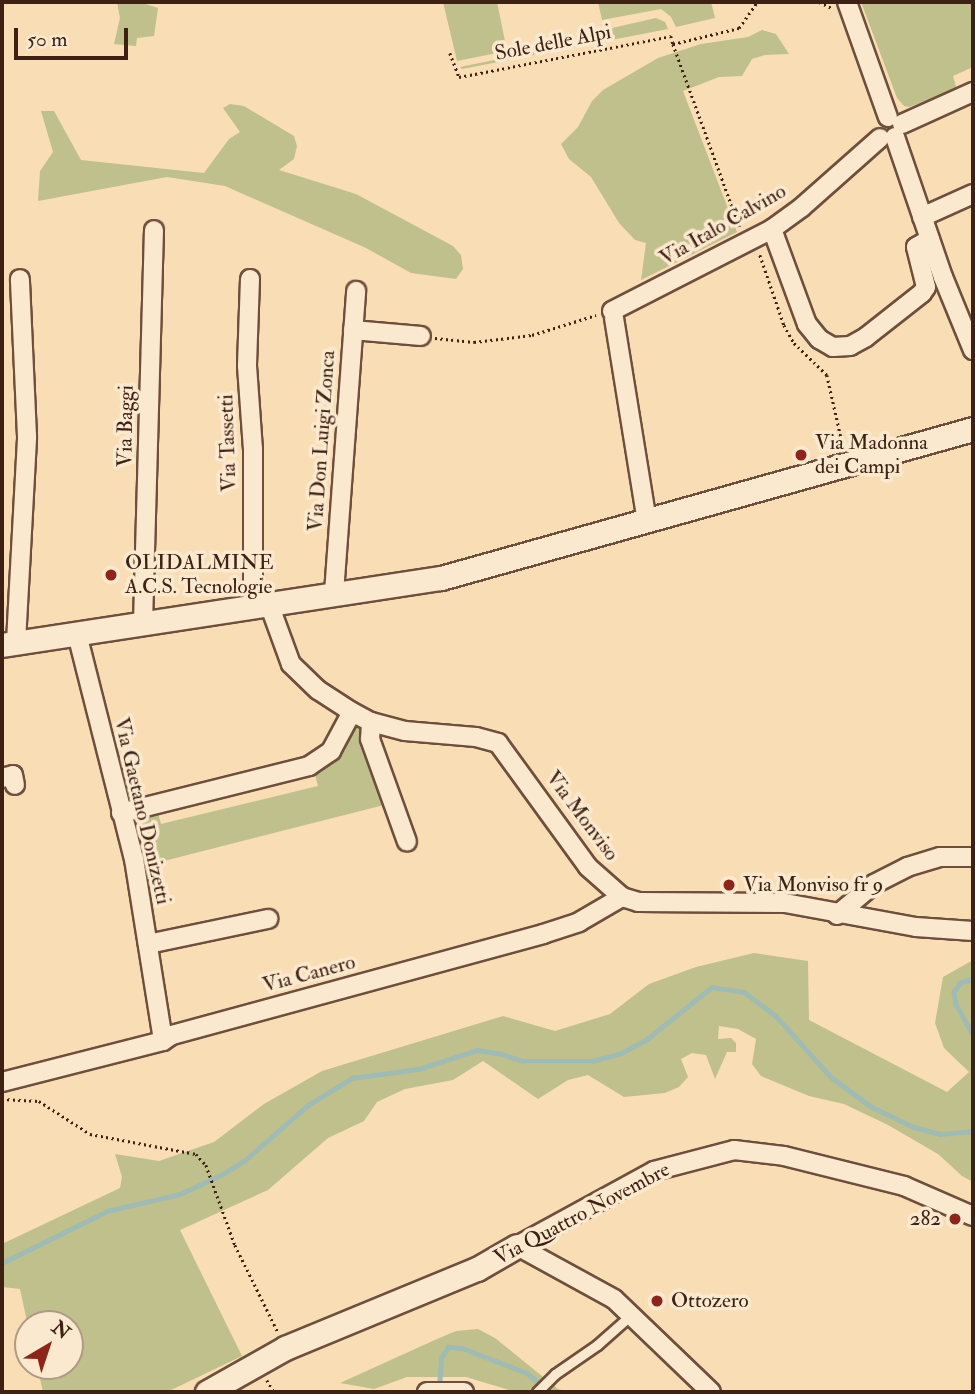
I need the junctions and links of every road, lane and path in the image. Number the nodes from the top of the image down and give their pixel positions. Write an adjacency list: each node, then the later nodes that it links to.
1 (757, 2): 3 (path, Sole delle Alpi)
2 (847, 2): 6 (street)
3 (673, 44): 4 (path, Sole delle Alpi); 11 (path)
4 (450, 52)
5 (973, 92): 6 (street, Via Italo Calvino)
6 (891, 129): 8 (street); 9 (street, Via Italo Calvino)
7 (973, 194): 8 (street)
8 (922, 217): 12 (street)
9 (772, 229): 11 (street, Via Italo Calvino); 12 (street)
10 (154, 230): 25 (street, Via Baggi)
11 (749, 239): 16 (street, Via Italo Calvino); 21 (path)
12 (930, 239): 19 (street)
13 (20, 279): 27 (street)
14 (250, 279): 24 (street, Via Tassetti)
15 (356, 291): 17 (street, Via Don Luigi Zonca)
16 (613, 315): 18 (path); 22 (street)
17 (353, 330): 18 (street); 23 (street, Via Don Luigi Zonca)
18 (421, 336)
19 (973, 350)
20 (973, 429): 21 (street)
21 (847, 465): 22 (street)
22 (647, 521): 23 (street)
23 (334, 593): 24 (street)
24 (261, 605): 25 (street); 28 (street, Via Monviso)
25 (144, 623): 26 (street)
26 (77, 634): 27 (street); 30 (street, Via Gaetano Donizetti)
27 (9, 644)
28 (352, 712): 29 (street, Via Monviso); 30 (street)
29 (371, 722): 31 (street); 33 (street, Via Monviso)
30 (121, 813): 37 (street, Via Gaetano Donizetti)
31 (407, 842)
32 (973, 857): 34 (street)
33 (622, 897): 34 (street); 38 (street, Via Canero)
34 (837, 915): 36 (street)
35 (268, 919): 37 (street)
36 (973, 931)
37 (148, 944): 38 (street, Via Gaetano Donizetti)
38 (163, 1041): 39 (street, Via Canero)
39 (2, 1082)
40 (2, 1099): 44 (path)
41 (973, 1216): 42 (street, Via Quattro Novembre)
42 (517, 1246): 43 (street); 44 (street, Via Quattro Novembre)
43 (631, 1315): 48 (lane); 49 (street)
44 (285, 1348): 45 (street, Via Quattro Novembre)
45 (207, 1392)
46 (428, 1392): 47 (street)
47 (463, 1392)
48 (537, 1392)
49 (711, 1392)

